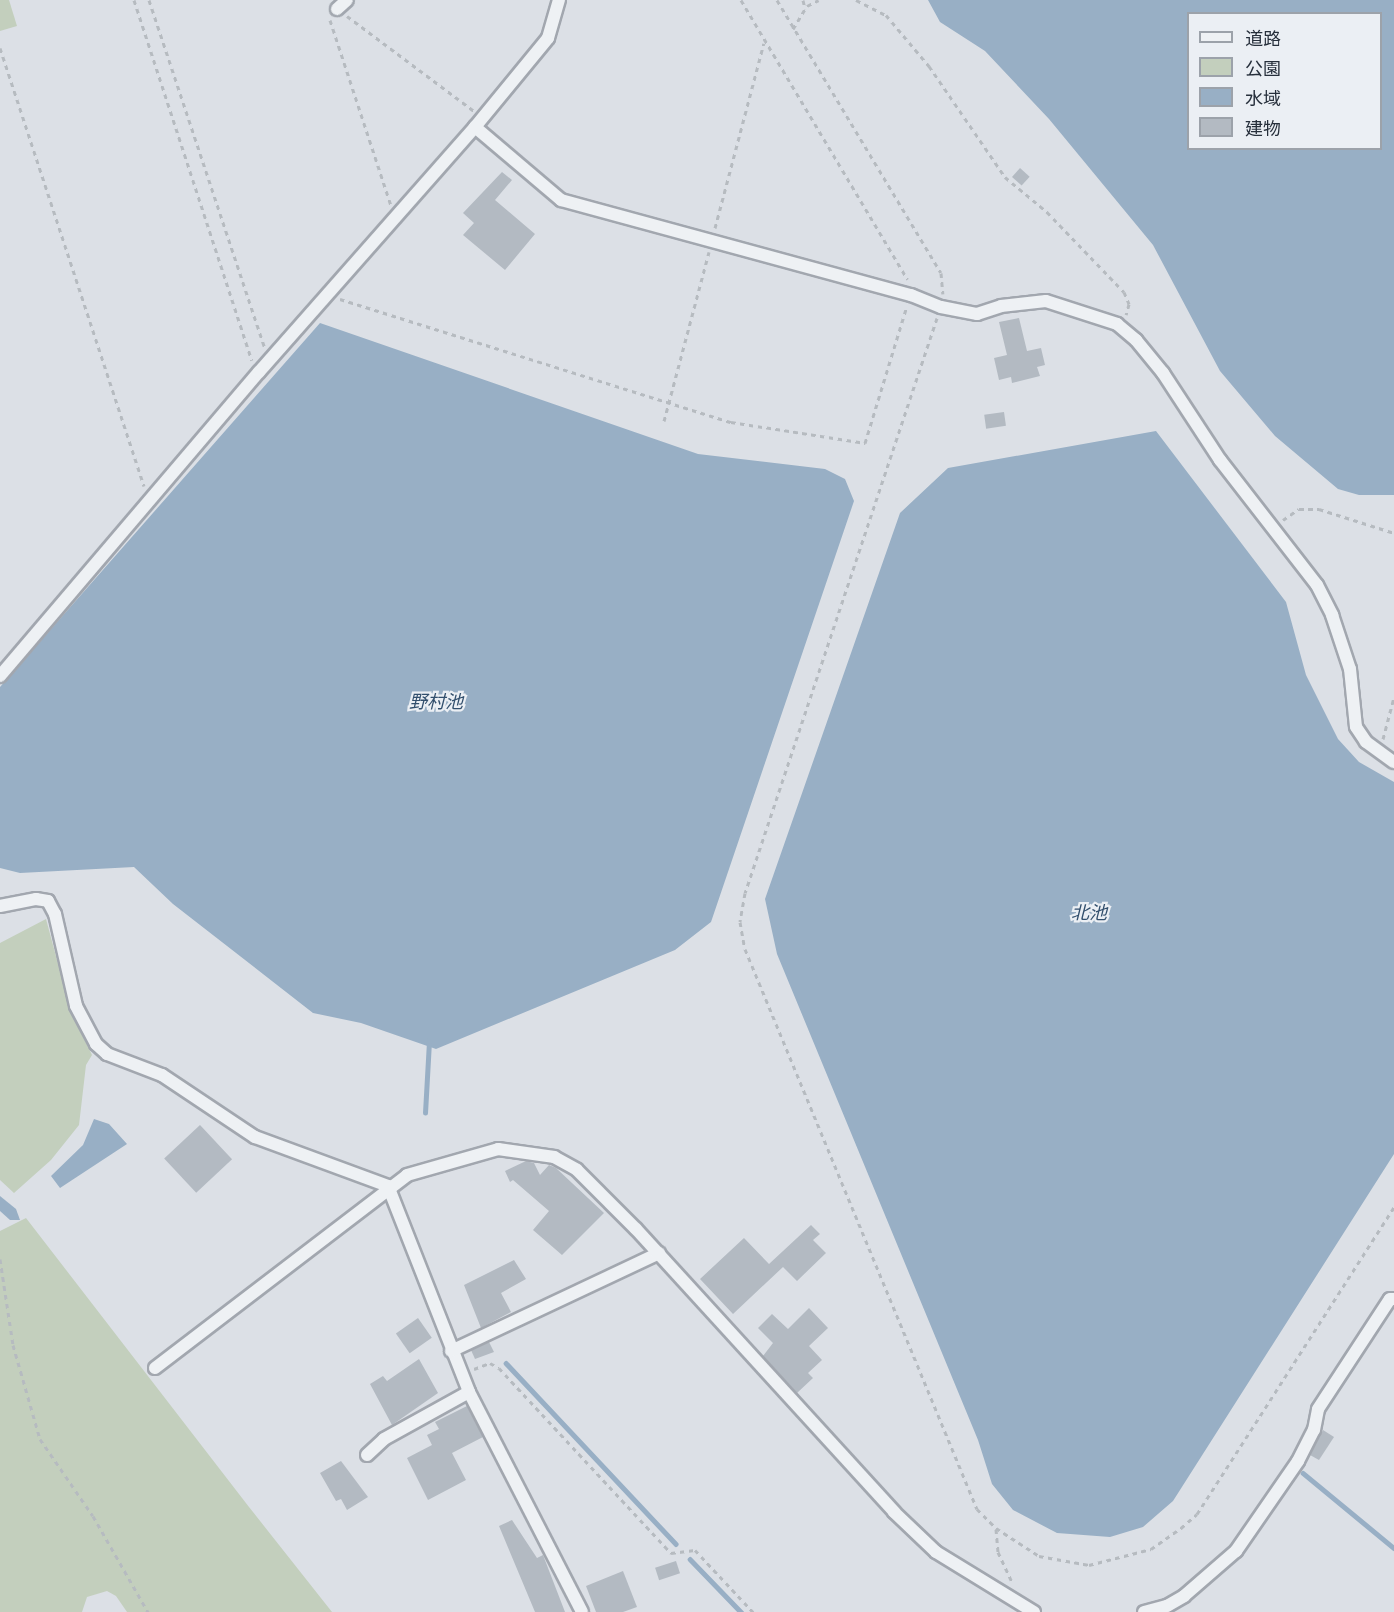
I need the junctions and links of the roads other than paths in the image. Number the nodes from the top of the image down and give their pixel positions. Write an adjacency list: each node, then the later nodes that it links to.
1 (347, 0): 3 (street)
2 (559, 0): 4 (street)
3 (337, 9)
4 (479, 123): 5 (street); 6 (street)
5 (0, 676)
6 (1394, 762)
7 (0, 906): 8 (street)
8 (388, 1186): 9 (street); 11 (street); 12 (street)
9 (659, 1253): 11 (street); 15 (street)
10 (1394, 1299): 17 (street)
11 (451, 1351): 13 (street)
12 (155, 1368)
13 (469, 1392): 14 (street); 16 (street)
14 (367, 1455)
15 (1029, 1609)
16 (582, 1612)
17 (1144, 1612)

